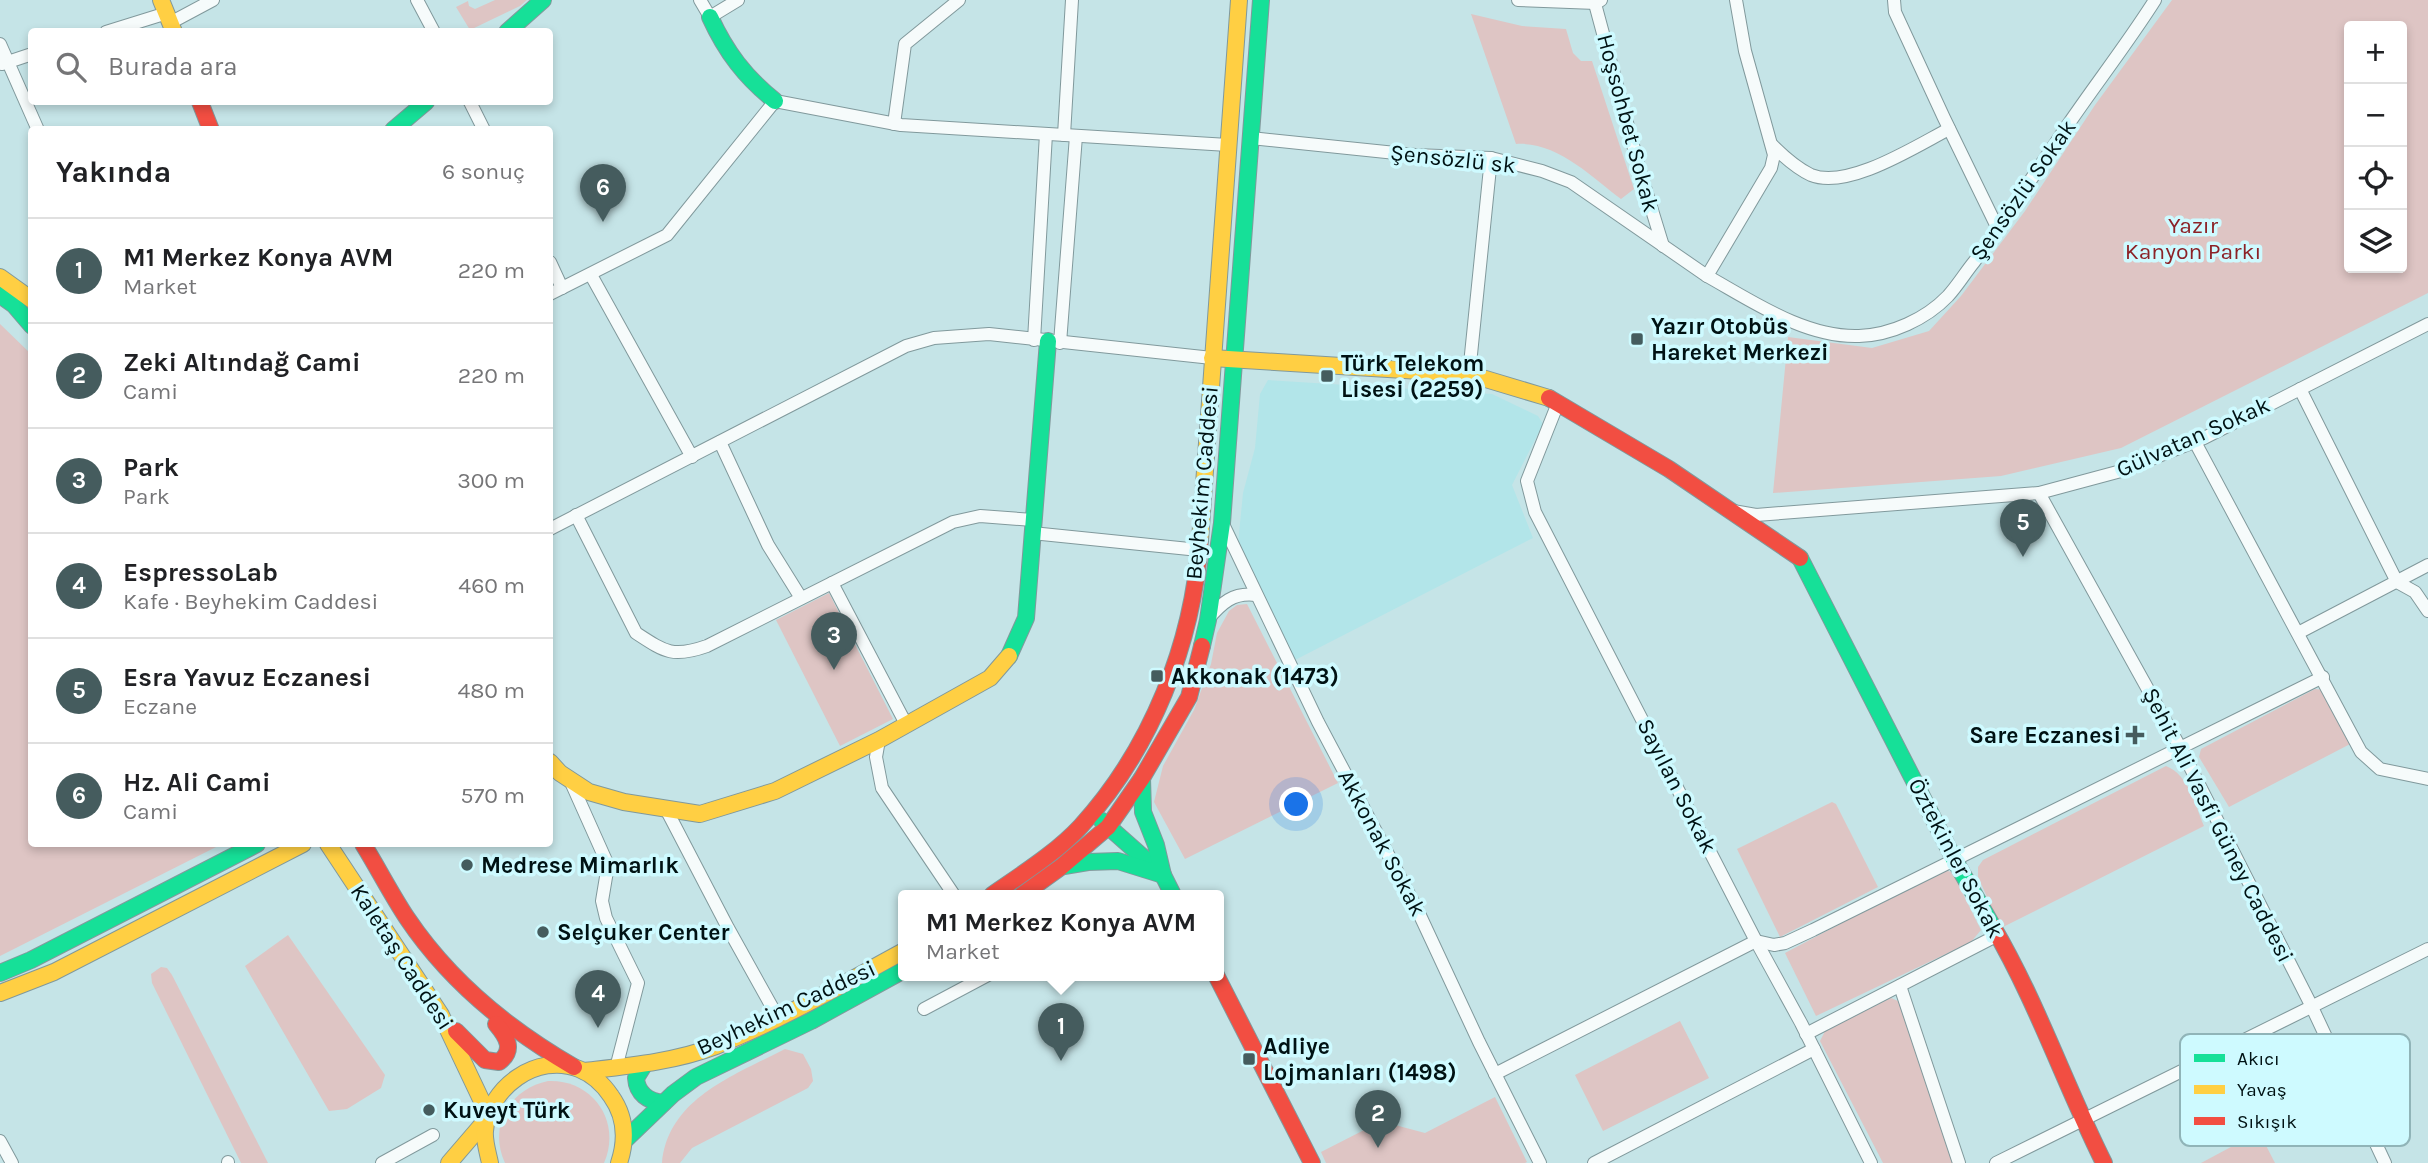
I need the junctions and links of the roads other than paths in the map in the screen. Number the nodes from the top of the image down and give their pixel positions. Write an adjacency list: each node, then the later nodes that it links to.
1 (212, 0): 15 (street)
2 (417, 0): 18 (street)
3 (543, 0): 19 (main road)
4 (700, 0): 16 (street)
5 (738, 0): 16 (street)
6 (959, 0): 27 (street)
7 (1072, 0): 34 (street)
8 (1239, 0): 36 (main road, Beyhekim Caddesi)
9 (1261, 0): 35 (main road, Beyhekim Caddesi)
10 (1518, 0): 14 (street)
11 (1736, 0): 37 (street)
12 (1894, 0): 32 (street)
13 (2155, 0): 39 (street, Şensözlü Sokak)
14 (1597, 1): 40 (street, Hoşsohbet Sokak)
15 (168, 17): 17 (street)
16 (710, 17): 23 (main road)
17 (123, 28)
18 (432, 28)
19 (512, 28)
20 (0, 44): 22 (street)
21 (28, 55): 22 (street)
22 (4, 63): 28 (street)
23 (775, 101): 27 (street); 42 (street)
24 (201, 105): 29 (main road)
25 (422, 105): 30 (main road)
26 (472, 105): 31 (street)
27 (894, 124): 33 (street)
28 (36, 126)
29 (209, 126)
30 (398, 126)
31 (482, 126)
32 (1949, 129): 37 (street); 39 (street)
33 (1046, 134): 34 (street); 51 (street)
34 (1070, 136): 36 (street); 51 (street)
35 (1251, 138): 38 (street, Şensözlü sk); 53 (main road, Beyhekim Caddesi)
36 (1228, 145): 52 (main road, Beyhekim Caddesi)
37 (1771, 145): 43 (street)
38 (1490, 158): 40 (street, Şensözlü sk); 54 (street)
39 (1998, 229): 43 (street, Şensözlü Sokak)
40 (1663, 246): 43 (street, Şensözlü sk)
41 (553, 268): 45 (street)
42 (591, 275): 45 (street); 59 (street)
43 (1707, 276)
44 (0, 277): 48 (main road)
45 (562, 288): 46 (street)
46 (553, 292)
47 (0, 295): 49 (main road)
48 (28, 297)
49 (28, 321)
50 (2428, 324): 55 (street, Gülvatan Sokak)
51 (1047, 341): 52 (street); 57 (street); 64 (main road)
52 (1212, 358): 53 (main road); 66 (main road, Beyhekim Caddesi)
53 (1236, 358): 54 (main road); 63 (main road, Beyhekim Caddesi)
54 (1469, 374): 56 (main road)
55 (2300, 389): 58 (street, Gülvatan Sokak); 68 (street)
56 (1558, 403): 61 (main road); 98 (street, Sayılan Sokak)
57 (720, 442): 59 (street); 71 (street)
58 (2195, 442): 60 (street, Gülvatan Sokak); 74 (street)
59 (692, 457): 62 (street)
60 (2039, 493): 61 (street, Gülvatan Sokak); 78 (street, Şehit Ali Vasfi Güney Caddesi)
61 (1732, 511): 90 (main road, Öztekinler Sokak)
62 (576, 516): 65 (street); 71 (street)
63 (1222, 523): 70 (street, Akkonak Sokak); 73 (main road, Beyhekim Caddesi)
64 (1032, 526): 66 (street); 69 (street); 76 (main road)
65 (553, 528)
66 (1199, 550): 84 (main road, Beyhekim Caddesi)
67 (2428, 565): 68 (street)
68 (2397, 582): 72 (street); 74 (street)
69 (832, 583): 71 (street); 76 (street)
70 (1256, 595): 73 (street); 120 (street, Akkonak Sokak)
71 (801, 598)
72 (2428, 611)
73 (1208, 620): 80 (main road, Beyhekim Caddesi)
74 (2298, 633): 75 (street)
75 (2323, 677): 78 (street); 81 (street)
76 (906, 724): 77 (main road)
77 (879, 740): 83 (main road); 93 (street)
78 (2181, 749): 90 (street); 108 (street, Şehit Ali Vasfi Güney Caddesi)
79 (553, 765): 82 (main road)
80 (1142, 778): 85 (main road, Beyhekim Caddesi); 92 (main road)
81 (2428, 779)
82 (570, 780): 83 (main road); 117 (street)
83 (666, 809): 111 (street)
84 (1092, 813): 85 (main road); 94 (main road, Beyhekim Caddesi)
85 (1108, 827): 91 (main road, Beyhekim Caddesi); 92 (main road)
86 (251, 847): 101 (main road)
87 (297, 847): 106 (main road)
88 (330, 847): 110 (main road, Kaletaş Caddesi)
89 (365, 847): 107 (main road, Kaletaş Caddesi)
90 (1954, 859): 97 (main road, Öztekinler Sokak); 98 (street)
91 (1062, 867): 92 (main road); 95 (main road, Beyhekim Caddesi)
92 (1163, 875): 96 (main road)
93 (951, 890)
94 (999, 890)
95 (1029, 890)
96 (1170, 890)
97 (1998, 935): 105 (street); 123 (main road, Öztekinler Sokak)
98 (1756, 941): 112 (street, Sayılan Sokak); 120 (street)
99 (2428, 948): 108 (street)
100 (898, 954): 111 (main road, Beyhekim Caddesi)
101 (0, 973)
102 (898, 973): 121 (main road, Beyhekim Caddesi)
103 (977, 981): 109 (street)
104 (1219, 981): 132 (main road)
105 (1900, 986): 112 (street); 136 (street)
106 (0, 993)
107 (472, 997): 110 (main road); 118 (main road, Kaletaş Caddesi)
108 (2311, 1005): 113 (street); 114 (street, Şehit Ali Vasfi Güney Caddesi)
109 (924, 1009)
110 (442, 1015): 122 (main road, Kaletaş Caddesi)
111 (777, 1016): 116 (main road, Beyhekim Caddesi)
112 (1806, 1034): 115 (street, Sayılan Sokak)
113 (2253, 1034)
114 (2325, 1034)
115 (1814, 1049): 134 (street); 135 (street, Sayılan Sokak)
116 (644, 1065): 117 (main road, Beyhekim Caddesi); 121 (main road)
117 (616, 1068): 118 (main road, Beyhekim Caddesi)
118 (579, 1069): 122 (main road, Beyhekim Caddesi); 127 (main road, Kaletaş Caddesi)
119 (2180, 1070): 123 (street)
120 (1495, 1074): 133 (street, Akkonak Sokak)
121 (663, 1103): 127 (main road, Beyhekim Caddesi)
122 (486, 1116): 130 (main road, Beyhekim Caddesi); 131 (main road)
123 (2082, 1119): 137 (street); 138 (main road, Öztekinler Sokak)
124 (433, 1135): 129 (street)
125 (1, 1145): 128 (street)
126 (2377, 1146): 139 (street, Şehit Ali Vasfi Güney Caddesi)
127 (623, 1154)
128 (12, 1163)
129 (383, 1163)
130 (449, 1163)
131 (490, 1163)
132 (1312, 1163)
133 (1540, 1163)
134 (1594, 1163)
135 (1871, 1163)
136 (1959, 1163)
137 (1996, 1163)
138 (2104, 1163)
139 (2385, 1163)

